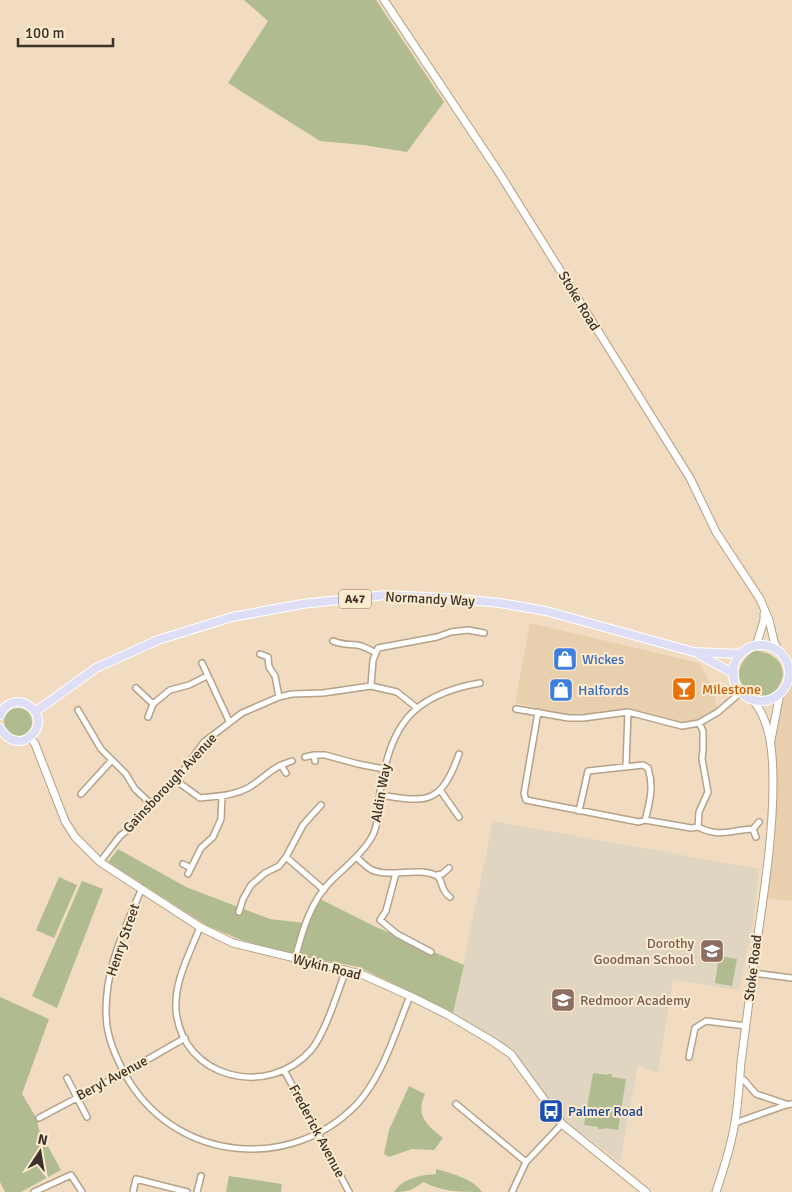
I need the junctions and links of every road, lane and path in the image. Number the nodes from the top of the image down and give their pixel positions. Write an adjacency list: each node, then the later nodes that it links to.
1 (384, 0): 2 (street, Stoke Road)
2 (764, 608): 5 (street); 11 (street, Stoke Road)
3 (484, 633): 9 (street)
4 (333, 641): 9 (street)
5 (756, 646): 10 (main road); 11 (main road)
6 (694, 652): 10 (main road, Normandy Way / A47); 14 (main road, Normandy Way / A47); 29 (main road, Normandy Way / A47)
7 (274, 653): 12 (street)
8 (260, 654): 12 (street)
9 (376, 654): 18 (street)
10 (741, 654): 14 (main road)
11 (785, 656): 16 (main road)
12 (268, 658): 22 (street)
13 (202, 663): 15 (street)
14 (734, 674): 20 (main road)
15 (208, 676): 24 (street); 33 (street)
16 (790, 682): 21 (main road)
17 (480, 683): 25 (street, Aldin Way)
18 (371, 686): 22 (street, Gainsborough Avenue); 25 (street, Gainsborough Avenue)
19 (136, 688): 24 (street)
20 (742, 692): 23 (main road); 34 (street)
21 (780, 694): 23 (main road); 37 (street, Stoke Road)
22 (280, 697): 33 (street, Gainsborough Avenue)
23 (753, 700): 37 (street, Stoke Road)
24 (153, 704): 32 (street)
25 (417, 708): 44 (street, Aldin Way)
26 (516, 709): 30 (street)
27 (78, 710): 40 (street)
28 (1, 711): 29 (main road)
29 (35, 712): 36 (main road)
30 (538, 712): 31 (street); 53 (street)
31 (628, 712): 34 (street); 43 (street)
32 (148, 717)
33 (230, 721): 46 (street, Gainsborough Avenue)
34 (699, 723): 57 (street)
35 (1, 731): 36 (main road)
36 (30, 737): 62 (street, Wykin Road)
37 (770, 742): 77 (street, Stoke Road)
38 (459, 754): 47 (street)
39 (305, 757): 44 (street)
40 (111, 761): 48 (street); 51 (street)
41 (292, 761): 42 (street)
42 (281, 765): 45 (street); 50 (street)
43 (626, 766): 53 (street); 55 (street)
44 (384, 769): 49 (street, Aldin Way)
45 (286, 773)
46 (174, 779): 50 (street); 51 (street, Gainsborough Avenue)
47 (440, 790): 49 (street); 54 (street)
48 (81, 794)
49 (380, 795): 61 (street, Aldin Way)
50 (222, 796): 64 (street)
51 (151, 804): 62 (street, Gainsborough Avenue)
52 (320, 805): 60 (street)
53 (579, 810): 55 (street)
54 (459, 817)
55 (644, 820): 57 (street)
56 (759, 822): 58 (street)
57 (698, 826): 58 (street)
58 (753, 829): 59 (street)
59 (756, 838)
60 (286, 857): 70 (street); 72 (street)
61 (356, 857): 66 (street); 70 (street, Aldin Way)
62 (100, 862): 69 (street, Wykin Road)
63 (183, 864): 64 (street)
64 (192, 868): 67 (street)
65 (449, 868): 68 (street)
66 (396, 873): 68 (street); 74 (street)
67 (188, 874)
68 (437, 875): 71 (street)
69 (142, 888): 73 (street, Wykin Road); 84 (street, Henry Street)
70 (324, 890): 75 (street, Aldin Way)
71 (450, 897)
72 (238, 912)
73 (200, 927): 75 (street, Wykin Road); 81 (street)
74 (431, 952)
75 (295, 959): 76 (street, Wykin Road)
76 (346, 970): 79 (street, Wykin Road); 83 (street)
77 (752, 973): 78 (street); 80 (street, Stoke Road)
78 (792, 978)
79 (410, 996): 93 (street, Wykin Road); 94 (street, Henry Street)
80 (746, 1026): 82 (street); 86 (street, Stoke Road)
81 (185, 1038): 83 (street); 84 (street, Beryl Avenue)
82 (690, 1057)
83 (284, 1070): 94 (street, Frederick Avenue)
84 (124, 1073): 87 (street, Beryl Avenue); 94 (street, Henry Street)
85 (66, 1078): 87 (street)
86 (740, 1079): 89 (street); 92 (street, Stoke Road)
87 (77, 1097): 90 (street); 91 (street, Beryl Avenue)
88 (456, 1104): 95 (street)
89 (789, 1104): 92 (street)
90 (88, 1117)
91 (39, 1118)
92 (735, 1123): 105 (street, Stoke Road)
93 (562, 1124): 95 (street); 104 (street, Wykin Road)
94 (318, 1134): 102 (street, Frederick Avenue)
95 (526, 1162): 103 (street)
96 (201, 1176): 101 (street)
97 (34, 1192): 98 (street)
98 (82, 1192)
99 (133, 1192): 100 (street)
100 (187, 1192)
101 (197, 1192)
102 (349, 1192)
103 (512, 1192)
104 (646, 1192)
105 (716, 1192)

